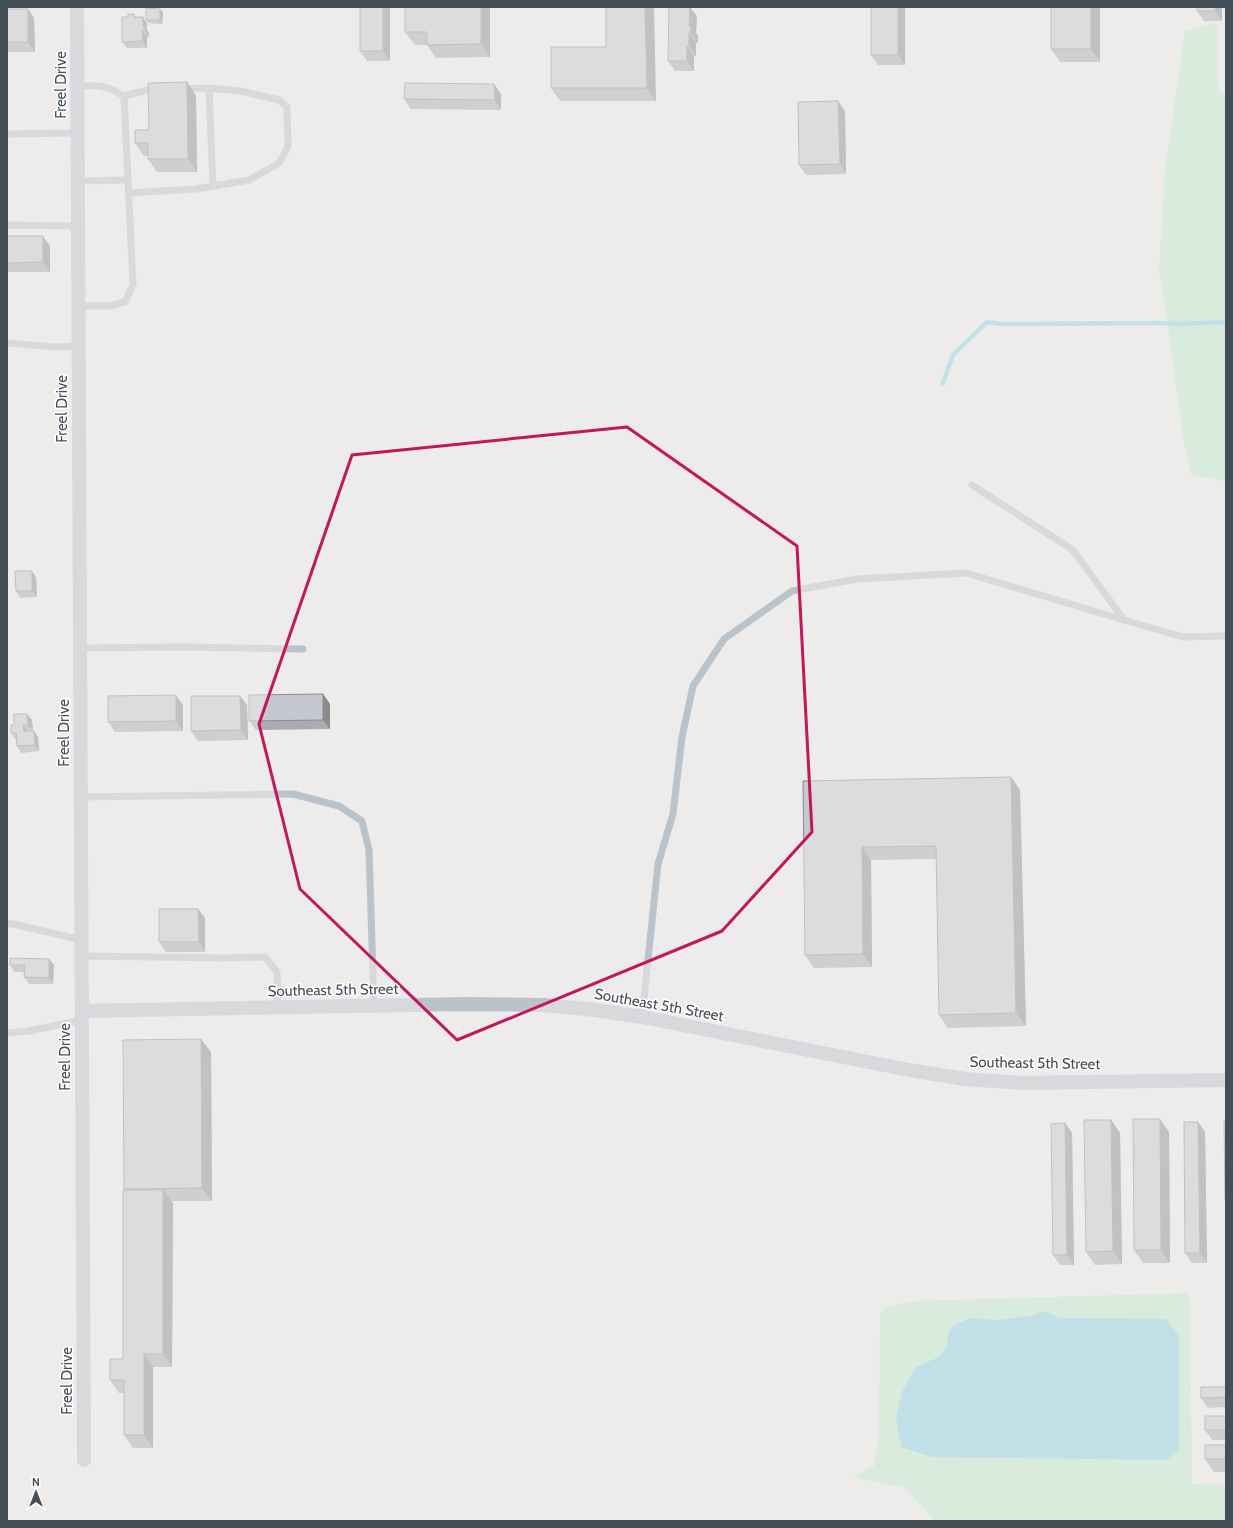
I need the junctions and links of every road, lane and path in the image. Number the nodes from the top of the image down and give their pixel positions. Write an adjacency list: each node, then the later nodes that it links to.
1 (77, 7): 2 (street, Freel Drive)
2 (78, 86): 6 (lane); 7 (street, Freel Drive)
3 (209, 88): 5 (lane); 11 (lane); 11 (lane)
4 (162, 89): 6 (lane)
5 (178, 89)
6 (124, 96): 9 (lane)
7 (78, 133): 8 (lane); 10 (street, Freel Drive)
8 (7, 134)
9 (128, 180): 10 (lane); 12 (lane)
10 (78, 181): 14 (street, Freel Drive)
11 (213, 186): 12 (lane)
12 (129, 193): 15 (lane)
13 (7, 226): 14 (lane)
14 (78, 226): 15 (street, Freel Drive)
15 (79, 306): 17 (street, Freel Drive)
16 (7, 343): 17 (lane)
17 (79, 346): 21 (street, Freel Drive)
18 (972, 485): 19 (lane)
19 (1124, 620): 20 (lane); 30 (lane)
20 (1226, 636)
21 (80, 648): 22 (lane); 23 (street, Freel Drive)
22 (303, 649)
23 (81, 797): 25 (street, Freel Drive); 27 (lane)
24 (7, 924): 25 (lane)
25 (82, 940): 26 (street, Freel Drive)
26 (82, 956): 28 (lane); 29 (street, Freel Drive)
27 (374, 1006): 28 (street, Southeast 5th Street); 30 (street, Southeast 5th Street)
28 (278, 1008): 29 (street, Southeast 5th Street)
29 (82, 1015): 31 (lane); 33 (street, Freel Drive)
30 (642, 1017): 32 (street, Southeast 5th Street)
31 (7, 1034)
32 (1226, 1080)
33 (84, 1460)

